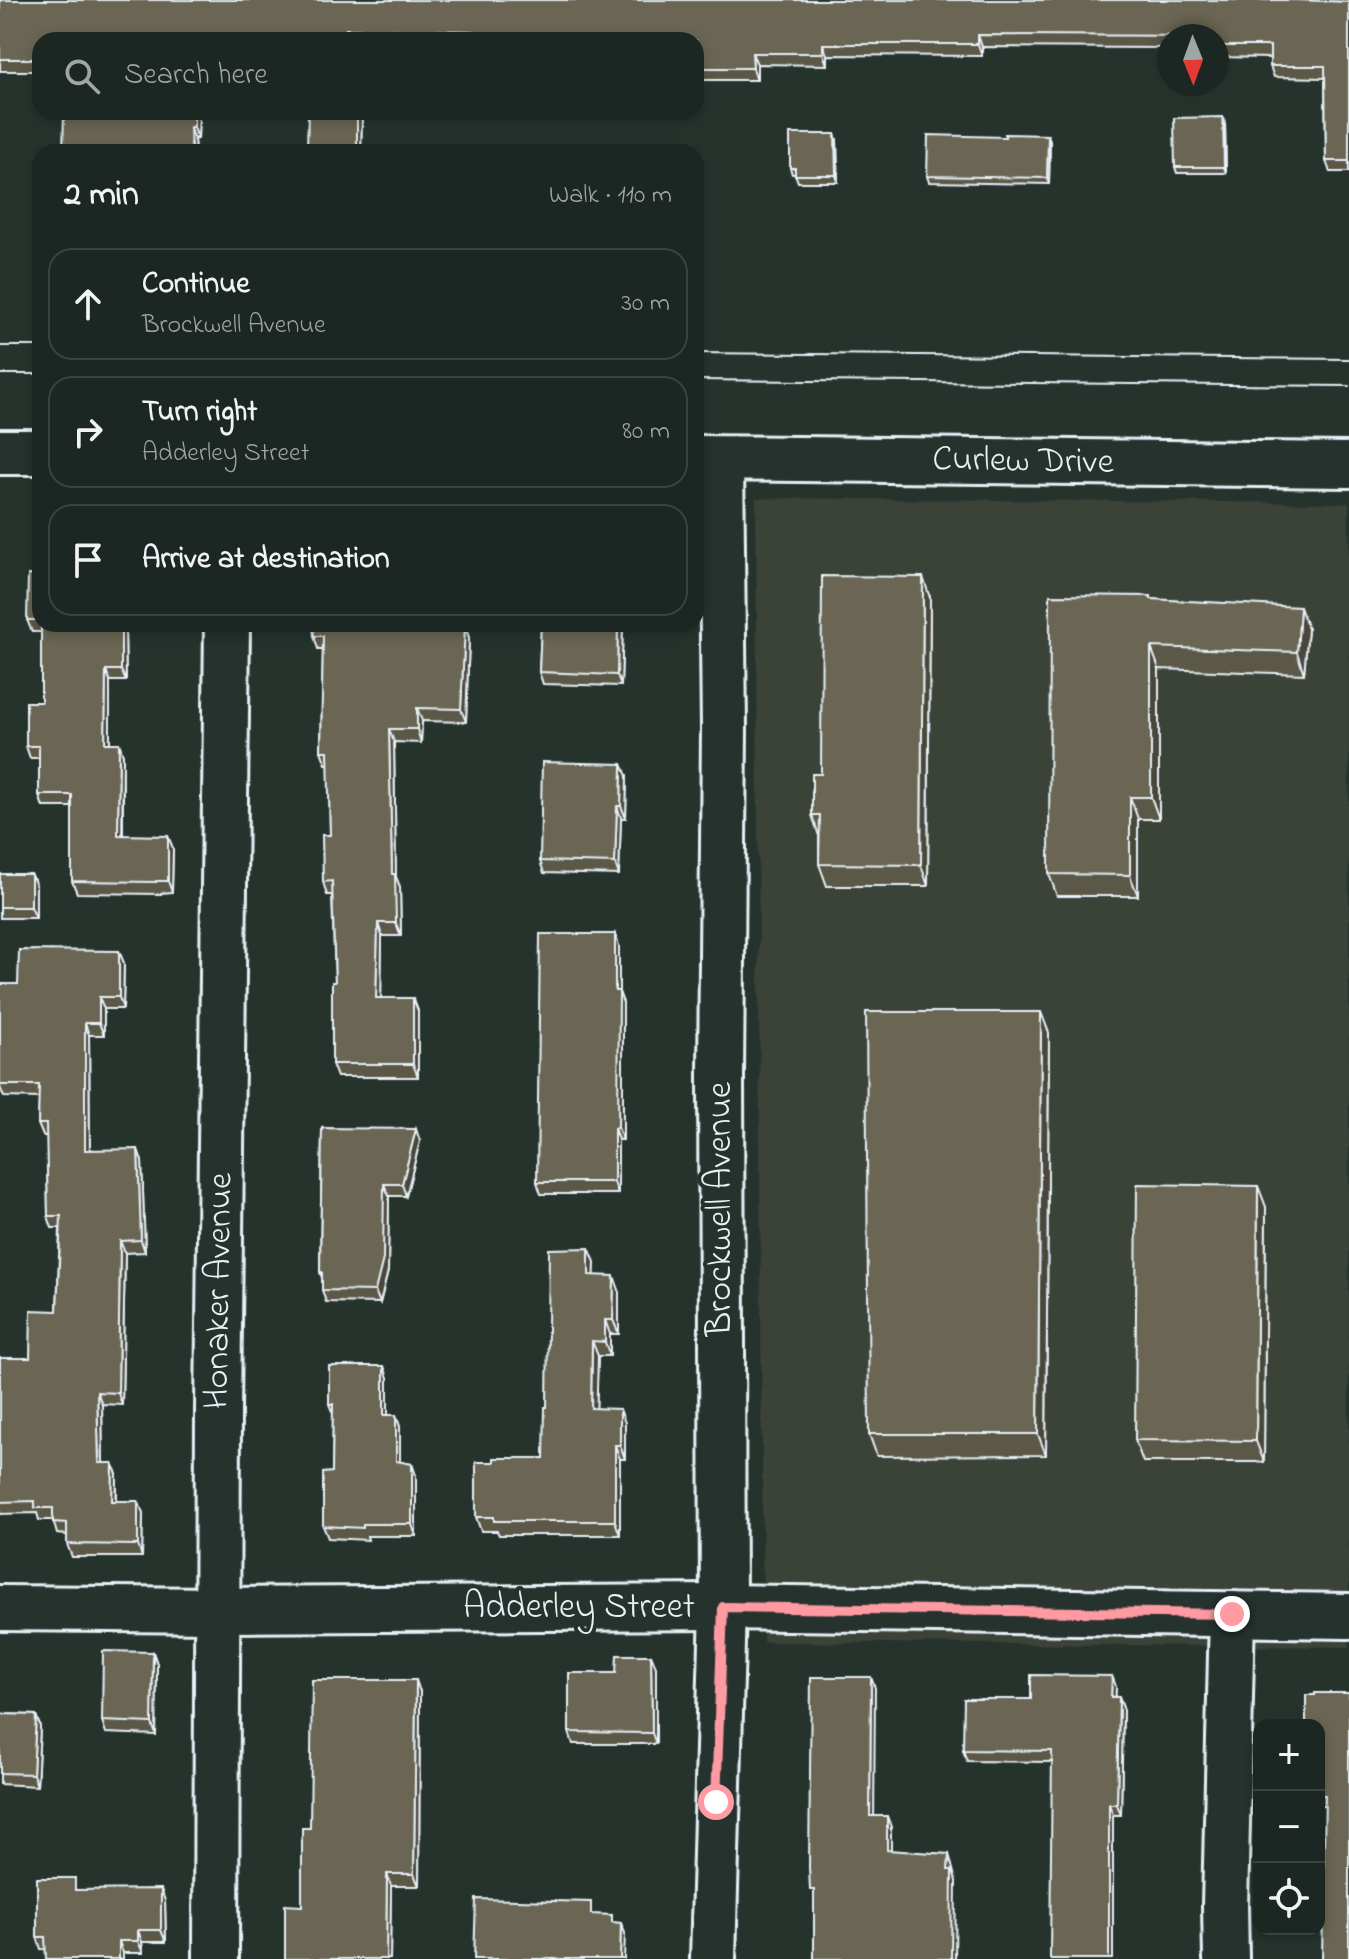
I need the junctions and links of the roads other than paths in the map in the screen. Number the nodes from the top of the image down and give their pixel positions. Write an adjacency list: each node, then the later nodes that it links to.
1 (0, 452): 2 (street)
2 (32, 452)
3 (709, 458): 4 (street, Curlew Drive); 6 (street, Brockwell Avenue)
4 (1349, 465)
5 (227, 632): 8 (street, Honaker Avenue)
6 (723, 1607): 8 (street, Adderley Street); 9 (street, Adderley Street); 12 (street, Brockwell Avenue)
7 (0, 1608): 8 (street, Adderley Street)
8 (219, 1610): 11 (street, Honaker Avenue)
9 (1232, 1614): 10 (street, Adderley Street); 13 (street)
10 (1349, 1616)
11 (216, 1959)
12 (713, 1959)
13 (1226, 1959)

